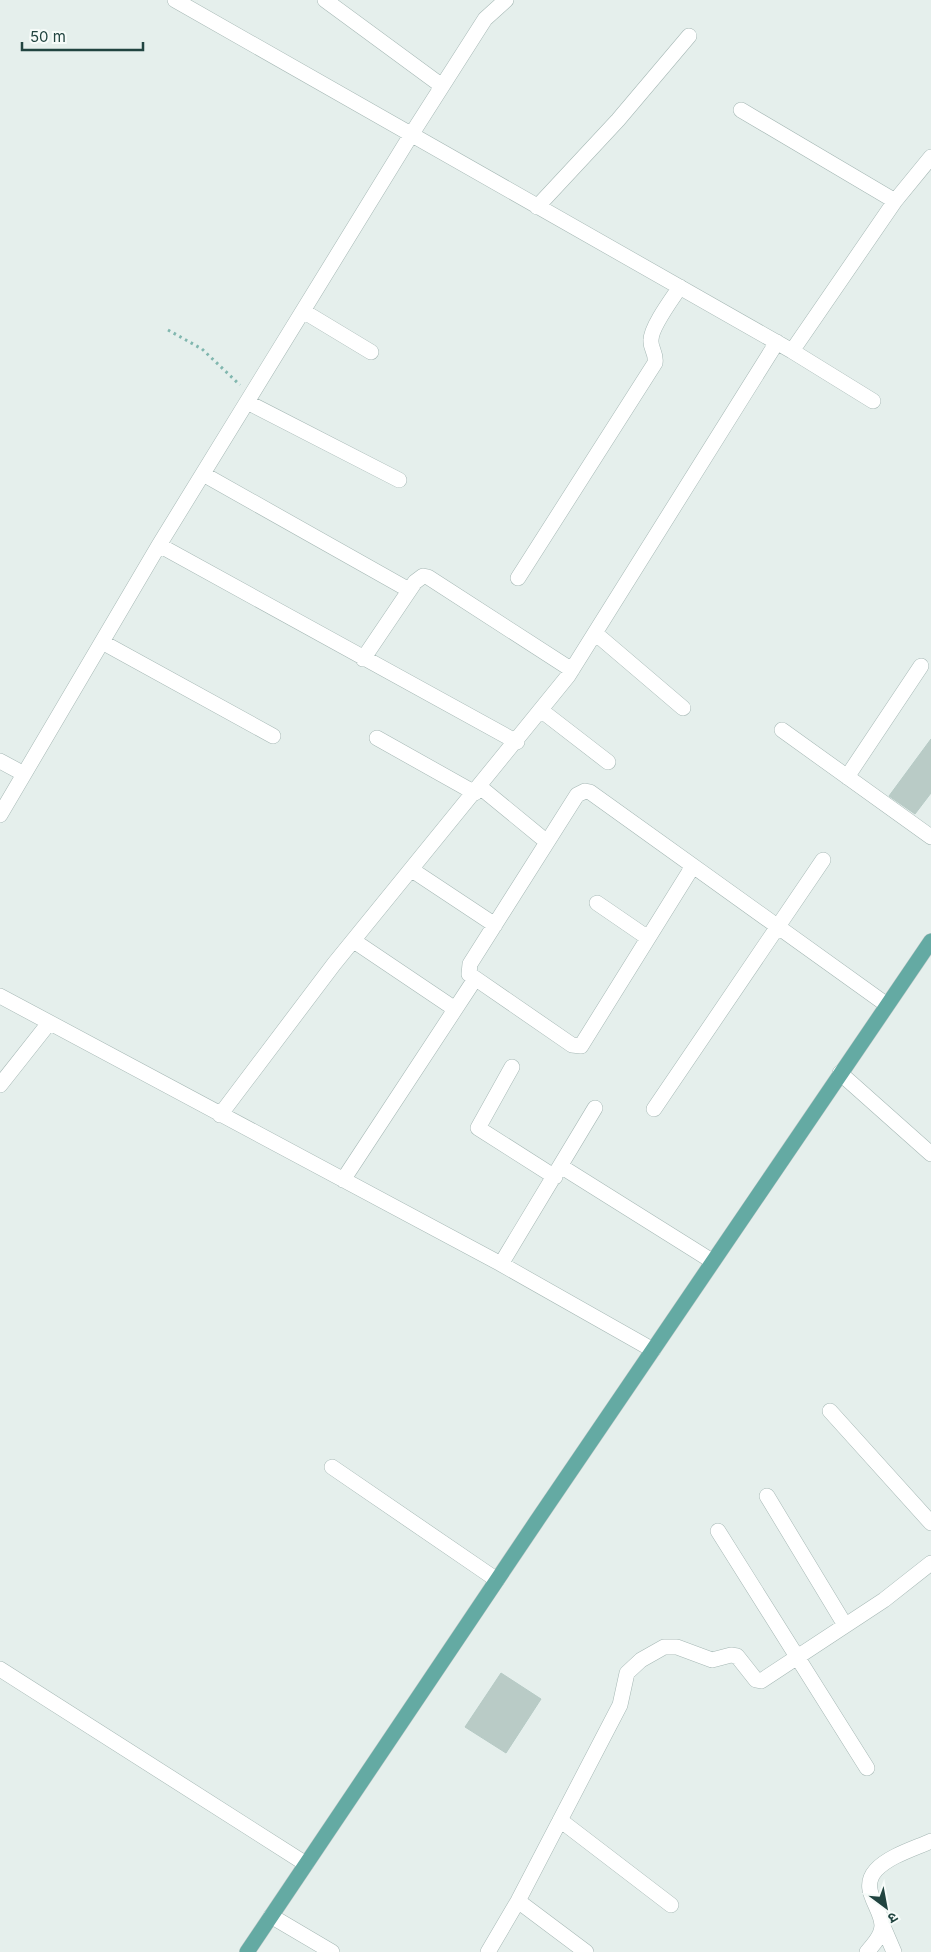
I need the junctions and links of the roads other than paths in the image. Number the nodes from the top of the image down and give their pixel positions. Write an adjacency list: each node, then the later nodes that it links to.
1 (175, 0): 7 (street)
2 (325, 0): 5 (street)
3 (506, 0): 5 (street)
4 (689, 36): 10 (street)
5 (442, 86): 7 (street)
6 (741, 110): 9 (street)
7 (411, 135): 10 (street); 12 (street)
8 (931, 157): 9 (street)
9 (895, 201): 14 (street)
10 (537, 207): 11 (street)
11 (680, 287): 13 (street); 21 (street)
12 (303, 311): 15 (street); 16 (street)
13 (777, 342): 14 (street); 23 (street)
14 (792, 351): 17 (street)
15 (371, 352)
16 (249, 399): 18 (street); 19 (street)
17 (873, 401)
18 (203, 474): 20 (street); 22 (street)
19 (399, 480)
20 (159, 545): 24 (street); 25 (street)
21 (518, 578)
22 (408, 590): 25 (street); 27 (street)
23 (595, 633): 27 (street); 28 (street)
24 (102, 642): 31 (street); 36 (street)
25 (363, 659): 33 (street)
26 (921, 666): 37 (street)
27 (572, 670): 29 (street)
28 (683, 708)
29 (542, 711): 33 (street); 35 (street)
30 (782, 730): 37 (street)
31 (273, 736)
32 (377, 738): 38 (street)
33 (517, 742): 38 (street)
34 (0, 761): 36 (street)
35 (608, 762)
36 (24, 774): 39 (street)
37 (847, 777): 40 (street)
38 (478, 790): 41 (street); 44 (street)
39 (0, 815)
40 (931, 838)
41 (547, 842): 43 (street); 46 (street)
42 (823, 860): 47 (street)
43 (693, 866): 47 (street); 48 (street)
44 (412, 870): 46 (street); 49 (street)
45 (597, 903): 48 (street)
46 (495, 925): 51 (street)
47 (778, 927): 53 (street); 60 (street)
48 (648, 938): 51 (street)
49 (354, 941): 54 (street); 61 (street)
50 (931, 941): 53 (main road)
51 (475, 979): 54 (street)
52 (0, 996): 55 (street)
53 (887, 1005): 57 (main road)
54 (455, 1009): 64 (street)
55 (49, 1022): 58 (street); 61 (street)
56 (512, 1067): 63 (street)
57 (840, 1073): 62 (street); 65 (main road)
58 (0, 1085)
59 (595, 1108): 63 (street)
60 (654, 1109)
61 (220, 1115): 64 (street)
62 (930, 1152)
63 (558, 1172): 65 (street); 66 (street)
64 (343, 1180): 66 (street)
65 (712, 1261): 67 (main road)
66 (501, 1264): 67 (street)
67 (653, 1350): 74 (main road)
68 (830, 1411): 71 (street)
69 (332, 1467): 74 (street)
70 (767, 1496): 75 (street)
71 (931, 1524)
72 (718, 1531): 76 (street)
73 (931, 1563): 75 (street)
74 (497, 1580): 81 (main road)
75 (845, 1625): 76 (street)
76 (797, 1656): 78 (street); 79 (street)
77 (0, 1669): 81 (street)
78 (867, 1768)
79 (560, 1820): 82 (street); 83 (street)
80 (931, 1841): 85 (street)
81 (306, 1864): 84 (main road)
82 (518, 1901): 88 (street); 89 (street)
83 (671, 1905)
84 (271, 1916): 86 (main road); 87 (street)
85 (882, 1924): 90 (street); 91 (street)
86 (248, 1952)
87 (332, 1952)
88 (488, 1952)
89 (586, 1952)
90 (867, 1952)
91 (894, 1952)

